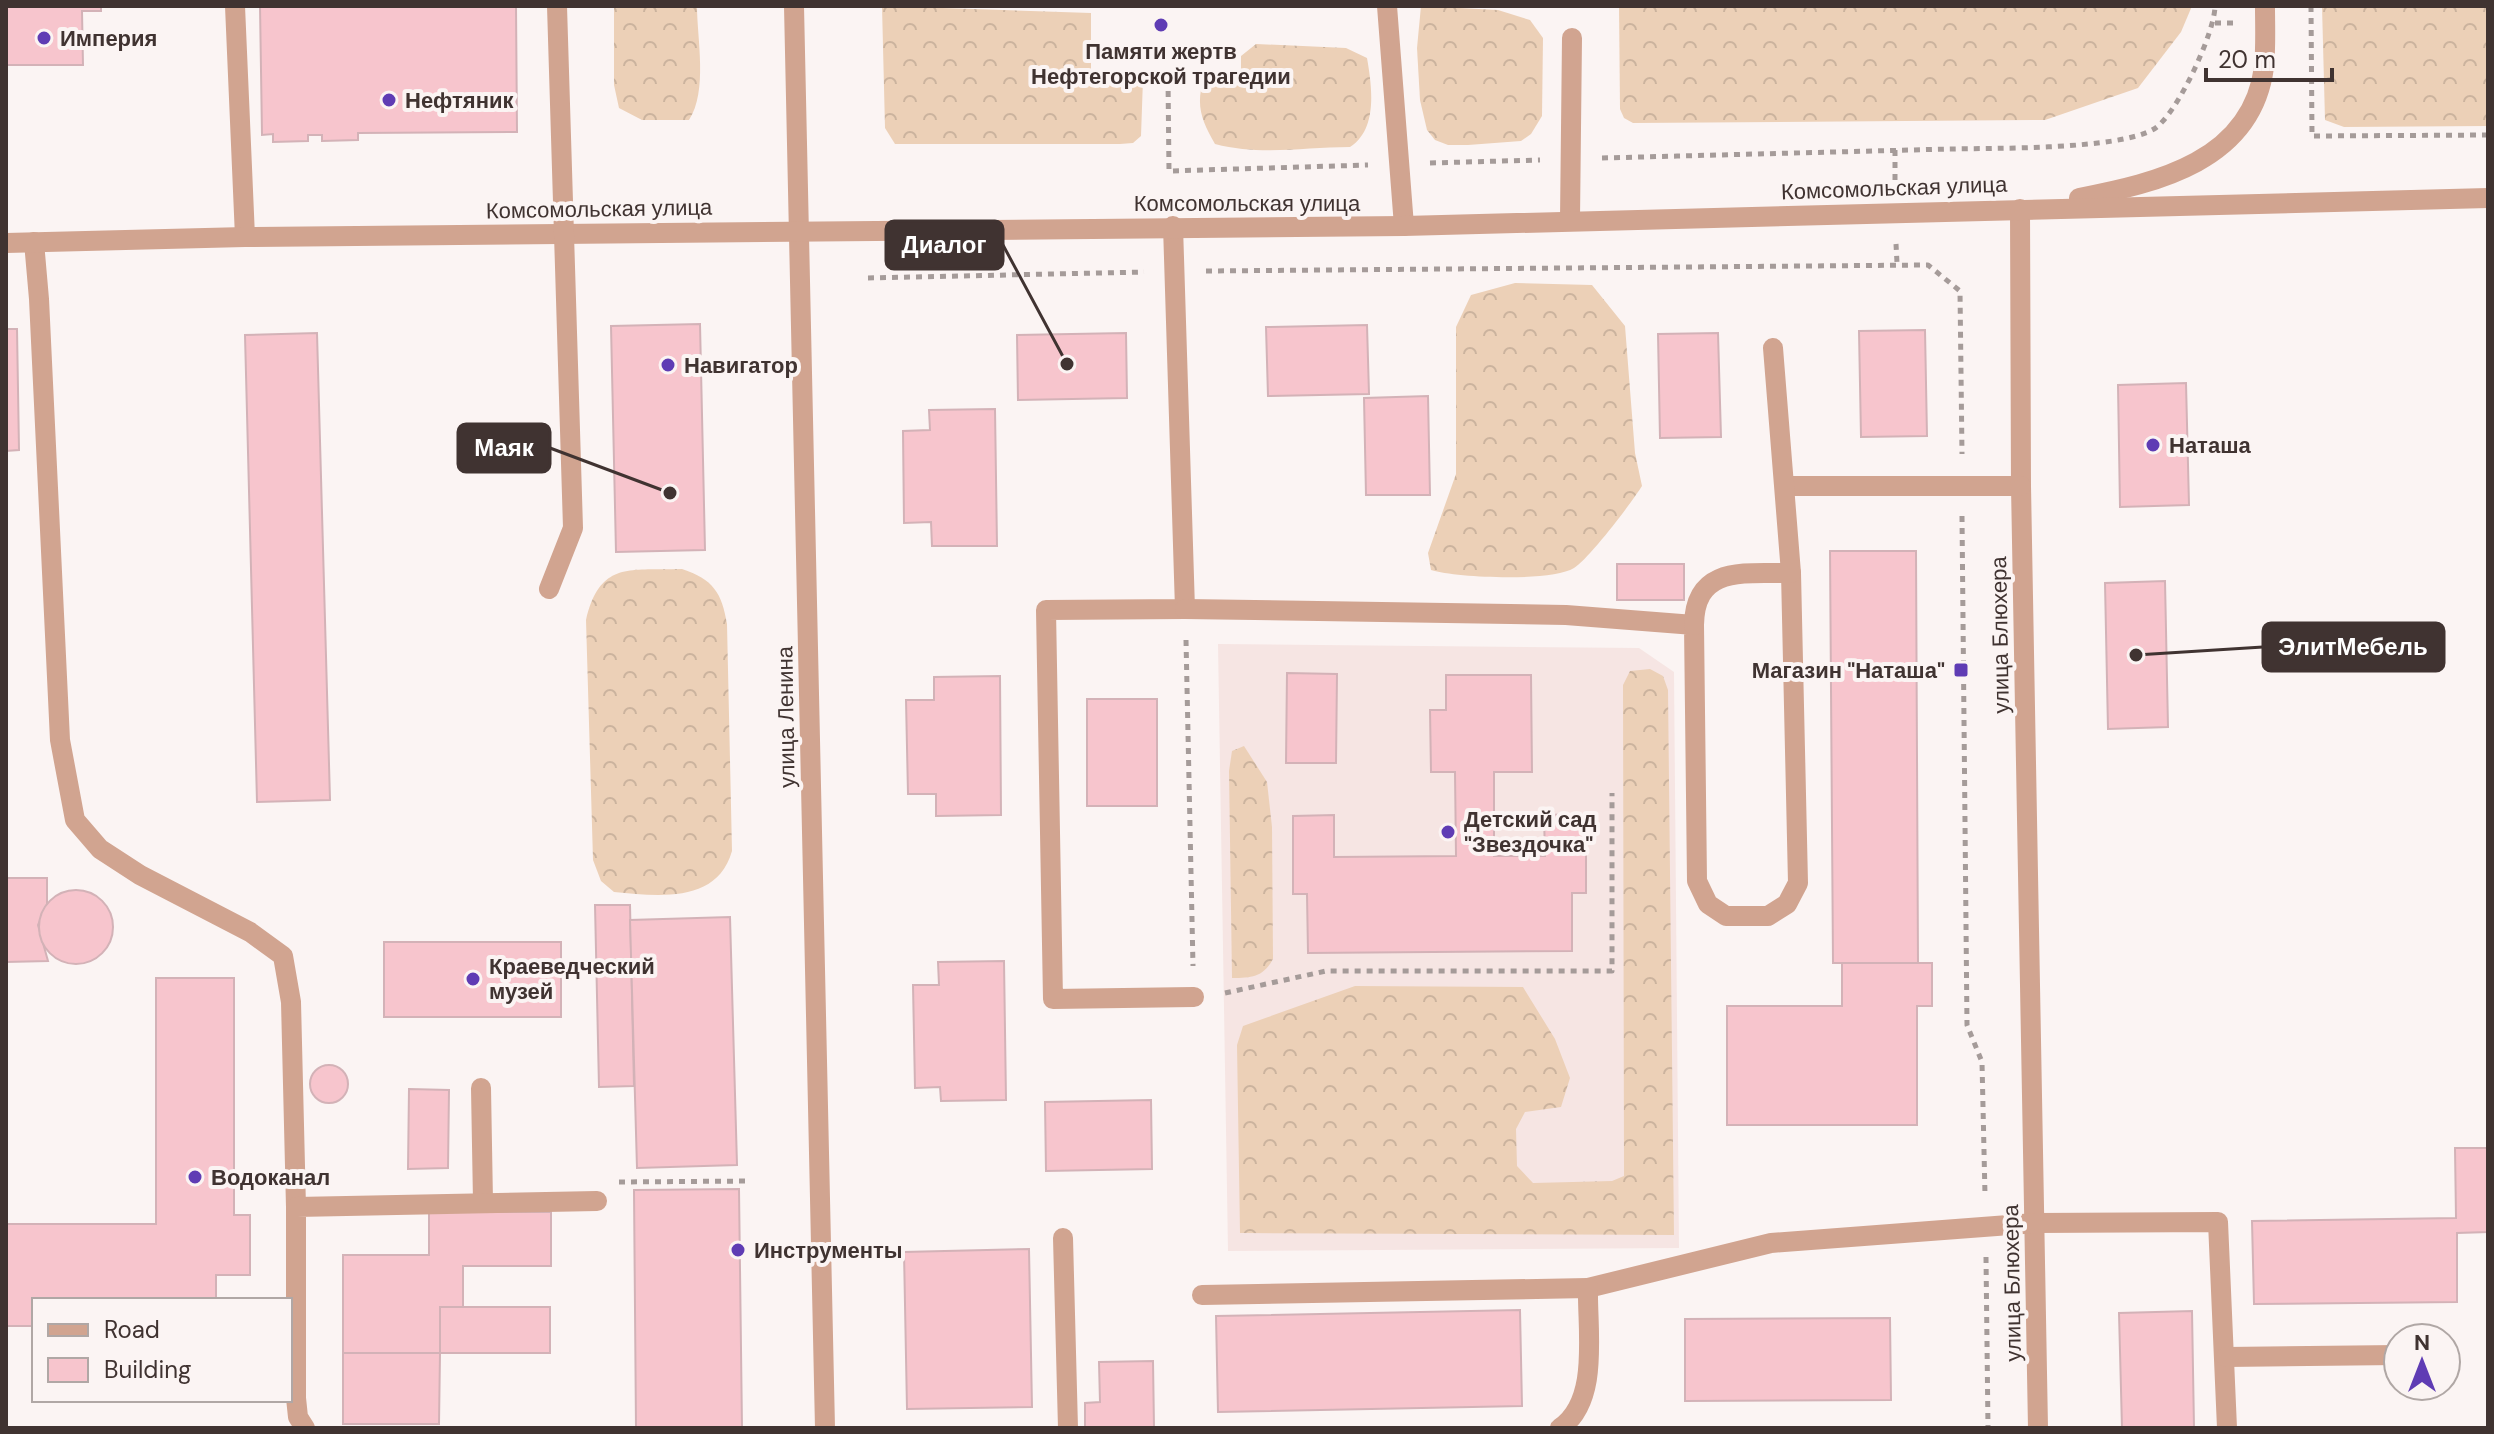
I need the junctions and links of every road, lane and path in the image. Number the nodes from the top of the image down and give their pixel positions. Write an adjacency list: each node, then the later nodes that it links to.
1 (235, 6): 20 (street)
2 (557, 6): 19 (street)
3 (794, 6): 18 (street, улица Ленина)
4 (1387, 6): 12 (street)
5 (2215, 6): 11 (path)
6 (2265, 6): 14 (street)
7 (2311, 6): 10 (path)
8 (1572, 38): 11 (street)
9 (1168, 79): 12 (path)
10 (2488, 135)
11 (1571, 159): 12 (path); 15 (street)
12 (1399, 164): 17 (street)
13 (2488, 198): 14 (street, Комсомольская улица)
14 (2020, 209): 15 (street, Комсомольская улица); 25 (street, улица Блюхера)
15 (1570, 219): 17 (street, Комсомольская улица)
16 (1173, 226): 17 (street, Комсомольская улица); 18 (street, Комсомольская улица); 28 (street)
17 (1404, 226)
18 (800, 233): 19 (street, Комсомольская улица); 43 (street, улица Ленина)
19 (562, 234): 20 (street, Комсомольская улица); 27 (street)
20 (245, 237): 21 (street, Комсомольская улица)
21 (34, 242): 22 (street, Комсомольская улица); 35 (street)
22 (6, 243)
23 (1773, 348): 24 (street)
24 (1786, 486): 25 (street); 26 (street)
25 (2021, 486): 36 (street, улица Блюхера)
26 (1791, 573): 29 (street); 29 (street)
27 (549, 589)
28 (1185, 609): 29 (street); 31 (path); 31 (street)
29 (1694, 625)
30 (1612, 793): 31 (path)
31 (1194, 997)
32 (481, 1088): 34 (street)
33 (597, 1201): 34 (street)
34 (483, 1202): 35 (street)
35 (296, 1207): 42 (street)
36 (2036, 1223): 38 (street); 41 (street); 46 (street, улица Блюхера)
37 (1063, 1238): 44 (street)
38 (1588, 1288): 39 (street); 45 (street)
39 (1202, 1295)
40 (2382, 1355): 41 (street)
41 (2226, 1357): 47 (street)
42 (305, 1428)
43 (825, 1428)
44 (1068, 1428)
45 (1560, 1428)
46 (2038, 1428)
47 (2227, 1428)

